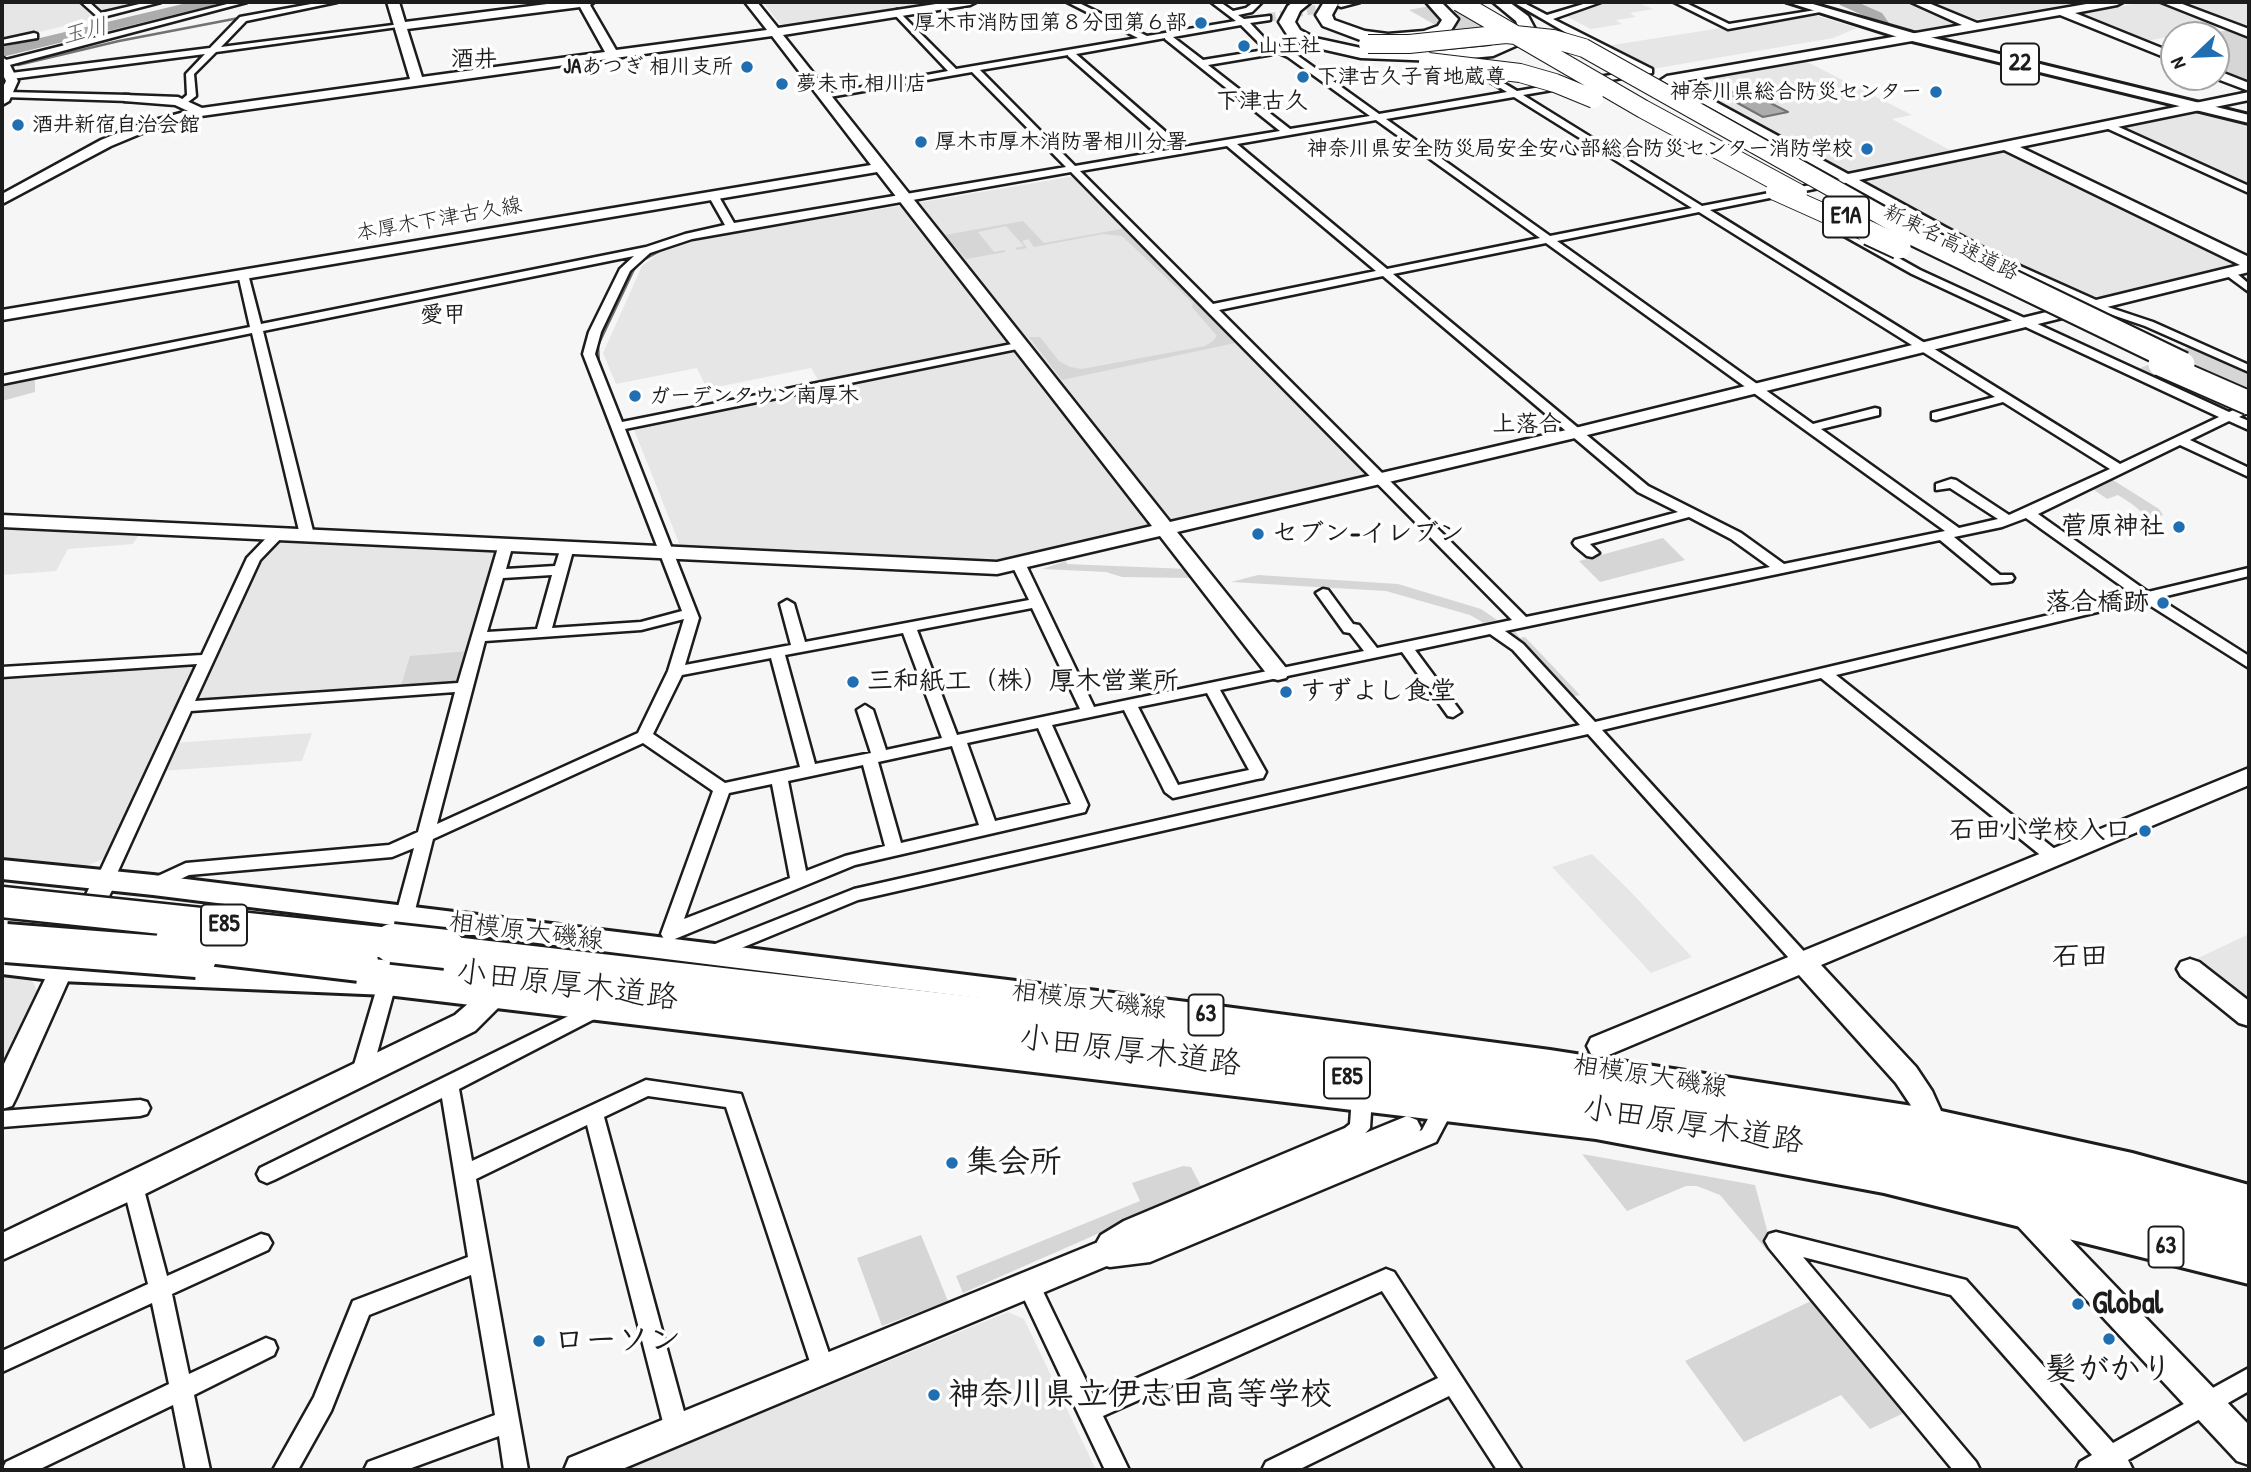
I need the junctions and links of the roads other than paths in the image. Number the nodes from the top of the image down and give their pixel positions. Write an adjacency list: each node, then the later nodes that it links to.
1 (85, 2): 2 (street)
2 (157, 2)
3 (243, 2): 52 (street)
4 (333, 2): 47 (street)
5 (393, 2): 37 (street)
6 (583, 2): 7 (street); 37 (street); 50 (street)
7 (588, 2)
8 (751, 2): 39 (street)
9 (970, 2): 32 (street)
10 (1071, 2): 44 (street)
11 (1215, 2): 33 (street)
12 (1258, 2): 33 (street)
13 (1290, 2): 94 (highway, bridge)
14 (1303, 2): 28 (highway)
15 (1322, 2): 45 (highway)
16 (1356, 2): 27 (street)
17 (1433, 2): 45 (highway)
18 (1459, 2): 94 (highway, 新東名高速道路 / E1A, bridge)
19 (1474, 2): 103 (highway, 新東名高速道路 / E1A, bridge)
20 (1573, 2): 29 (street)
21 (1597, 2): 29 (street)
22 (1678, 2): 30 (street)
23 (1793, 2): 30 (main road, 22)
24 (1917, 2): 38 (street)
25 (2117, 2): 31 (street)
26 (2167, 2): 40 (street)
27 (1336, 3): 45 (highway)
28 (1510, 5): 35 (street)
29 (1582, 6): 35 (street)
30 (1822, 11): 42 (main road, 22)
31 (2060, 11): 38 (street); 49 (street)
32 (897, 12): 39 (street); 57 (street)
33 (1232, 14): 36 (street)
34 (1267, 18): 36 (street)
35 (1546, 18): 56 (street)
36 (1244, 22): 43 (street); 48 (street)
37 (401, 26): 47 (street); 59 (street)
38 (1974, 26): 42 (street)
39 (775, 32): 50 (street); 63 (street)
40 (2249, 33)
41 (34, 36): 46 (street)
42 (1909, 36): 60 (street); 69 (main road, 22)
43 (1168, 37): 44 (street); 53 (street)
44 (1147, 40): 51 (street)
45 (1371, 41): 103 (highway, bridge)
46 (2, 42)
47 (213, 50): 58 (street); 68 (street)
48 (1279, 50): 53 (street); 71 (street)
49 (2160, 51)
50 (612, 54): 59 (street)
51 (1071, 54): 54 (street); 77 (street)
52 (2, 63): 58 (street)
53 (1202, 63): 74 (street)
54 (975, 70): 57 (street); 79 (street)
55 (1477, 70): 64 (street)
56 (1649, 71): 60 (street); 64 (street)
57 (955, 73): 63 (street)
58 (11, 76): 66 (street)
59 (417, 80): 70 (street)
60 (1667, 80): 80 (street)
61 (2230, 80): 62 (street)
62 (2249, 87)
63 (824, 95): 78 (street)
64 (1518, 95): 71 (street); 86 (street)
65 (2249, 96): 69 (street)
66 (4, 98): 67 (street)
67 (129, 98): 68 (street)
68 (184, 103): 70 (street)
69 (2199, 107): 72 (main road, 22); 73 (street)
70 (200, 112): 85 (street)
71 (1380, 119): 74 (street); 88 (street)
72 (2249, 119)
73 (2107, 125): 76 (street); 81 (street)
74 (1289, 133): 75 (street)
75 (1232, 144): 77 (street); 91 (street)
76 (2005, 145): 80 (street); 90 (street)
77 (1182, 151): 79 (street)
78 (883, 167): 82 (street, 本厚木下津古久線); 84 (street)
79 (1075, 171): 84 (street); 97 (street)
80 (1848, 178): 83 (street); 96 (street)
81 (2249, 190)
82 (713, 195): 87 (street); 93 (street, 本厚木下津古久線)
83 (1769, 195): 86 (street); 99 (street)
84 (908, 198): 87 (street); 101 (street)
85 (2, 200)
86 (1701, 209): 88 (street); 102 (street)
87 (731, 228): 89 (street)
88 (1548, 240): 91 (street); 106 (street)
89 (648, 250): 100 (street); 113 (street)
90 (2249, 265): 92 (street)
91 (1384, 272): 97 (street); 116 (street)
92 (2230, 273): 95 (street); 96 (street)
93 (243, 274): 98 (street, 本厚木下津古久線); 100 (street)
94 (1967, 276): 109 (highway, 新東名高速道路 / E1A, bridge)
95 (2249, 289)
96 (2096, 306): 99 (street); 104 (street)
97 (1210, 308): 120 (street)
98 (2, 315)
99 (2024, 324): 102 (street); 112 (street)
100 (254, 328): 105 (street); 128 (street)
101 (1022, 345): 113 (street); 126 (street)
102 (1924, 348): 106 (street); 108 (street)
103 (2183, 364): 107 (highway, 新東名高速道路 / E1A)
104 (2249, 369)
105 (2, 380)
106 (1757, 389): 115 (street); 116 (street)
107 (2249, 393)
108 (2004, 398): 111 (street); 118 (street)
109 (2249, 405): 112 (street)
110 (1875, 412): 115 (street)
111 (1936, 416)
112 (2230, 417): 114 (street); 117 (street)
113 (621, 426): 132 (street)
114 (2249, 426)
115 (1811, 428): 129 (street)
116 (1575, 433): 120 (street); 122 (street)
117 (2180, 440): 118 (street); 119 (street)
118 (2119, 469): 123 (street)
119 (2249, 473)
120 (1381, 479): 126 (street); 145 (street)
121 (1950, 484): 124 (street)
122 (1690, 513): 133 (street); 135 (street)
123 (2028, 513): 124 (street); 140 (street)
124 (2008, 520): 129 (street)
125 (2, 521): 127 (street)
126 (1166, 531): 134 (street); 158 (street)
127 (279, 533): 128 (street); 154 (street)
128 (307, 535): 130 (street)
129 (1951, 535): 135 (street); 139 (street)
130 (506, 544): 131 (street); 138 (street)
131 (567, 547): 132 (street); 136 (street)
132 (666, 552): 134 (street); 144 (street)
133 (1592, 554)
134 (1019, 565): 142 (street)
135 (1782, 569): 145 (street)
136 (561, 570): 138 (street); 148 (street)
137 (2249, 572): 140 (street)
138 (498, 574): 149 (street)
139 (1997, 580)
140 (2143, 595): 155 (street); 159 (street)
141 (1323, 601): 153 (street)
142 (1037, 603): 146 (street); 165 (street)
143 (787, 604): 151 (street)
144 (690, 613): 148 (street); 156 (street)
145 (1522, 622): 147 (street)
146 (909, 628): 151 (street); 170 (street)
147 (1491, 628): 150 (street); 168 (street)
148 (543, 633): 149 (street)
149 (480, 637): 160 (street)
150 (1405, 646): 153 (street); 166 (street)
151 (799, 648): 152 (street)
152 (777, 652): 156 (street); 172 (street)
153 (1373, 653): 158 (street)
154 (206, 659): 157 (street); 163 (street)
155 (2249, 663)
156 (676, 671): 169 (street)
157 (2, 672)
158 (1278, 673): 161 (street)
159 (1824, 673): 168 (street); 179 (street)
160 (464, 687): 163 (street); 177 (street)
161 (1210, 687): 162 (street); 162 (street)
162 (1129, 704): 165 (street)
163 (183, 707): 181 (street)
164 (865, 710): 171 (street)
165 (1090, 712): 167 (street)
166 (1453, 712)
167 (1043, 722): 170 (street); 176 (street)
168 (1591, 728): 191 (street); 194 (street)
169 (644, 736): 175 (street); 177 (street)
170 (954, 740): 171 (street); 176 (street)
171 (875, 757): 172 (street); 178 (street)
172 (809, 771): 174 (street)
173 (2249, 776): 179 (street)
174 (779, 777): 175 (street); 182 (street)
175 (722, 789): 189 (street)
176 (989, 829): 178 (street)
177 (425, 835): 184 (street); 186 (street)
178 (895, 850): 182 (street)
179 (2054, 858): 194 (street)
180 (2, 869): 181 (main road, 相模原大磯線 / 63)
181 (106, 880): 184 (main road, 相模原大磯線 / 63); 197 (street)
182 (799, 880): 189 (street)
183 (2, 885): 188 (highway, bridge)
184 (153, 885): 186 (main road, 相模原大磯線 / 63)
185 (2, 902): 188 (highway, 小田原厚木道路 / E85, bridge)
186 (404, 918): 189 (main road, 相模原大磯線 / 63)
187 (2, 920): 193 (highway, 小田原厚木道路 / E85, bridge)
188 (241, 927): 192 (highway, 小田原厚木道路 / E85, bridge)
189 (664, 939): 191 (main road, 相模原大磯線 / 63)
190 (2, 943): 193 (highway, bridge)
191 (709, 954): 211 (main road, 相模原大磯線 / 63)
192 (441, 960): 193 (highway, 小田原厚木道路 / E85); 218 (highway, 小田原厚木道路 / E85); 221 (highway, 小田原厚木道路 / E85)
193 (359, 962)
194 (1803, 962): 202 (street); 211 (street)
195 (2, 963): 197 (main road, 63)
196 (2190, 969): 201 (street)
197 (60, 970): 198 (main road, 63); 206 (street)
198 (387, 984): 199 (main road, 63); 203 (street)
199 (494, 996): 200 (main road, 63); 203 (street)
200 (598, 1009): 204 (street); 205 (main road, 63)
201 (2249, 1016)
202 (1601, 1046)
203 (361, 1074): 215 (street)
204 (449, 1085): 213 (street); 214 (street)
205 (1362, 1097): 208 (main road, 63); 223 (street)
206 (2, 1098)
207 (140, 1108): 210 (street)
208 (1444, 1108): 217 (main road, 63); 223 (street)
209 (594, 1115): 214 (street); 231 (street); 238 (street)
210 (2, 1119)
211 (1932, 1122): 216 (main road, 相模原大磯線 / 63)
212 (1407, 1128): 223 (street)
213 (267, 1174)
214 (464, 1175): 225 (street)
215 (133, 1186): 222 (street); 228 (street)
216 (2249, 1199)
217 (2025, 1212): 219 (main road, 63); 224 (street)
218 (2249, 1221)
219 (2083, 1226): 224 (street); 226 (main road, 63)
220 (261, 1243): 228 (street)
221 (2249, 1244)
222 (2, 1247)
223 (1097, 1258): 227 (street)
224 (2073, 1261): 235 (street)
225 (480, 1262): 237 (street); 243 (street)
226 (2249, 1269)
227 (1029, 1286): 231 (street); 236 (street)
228 (160, 1289): 230 (street); 234 (street)
229 (266, 1348): 234 (street)
230 (2, 1362)
231 (824, 1371): 238 (street)
232 (2249, 1379): 235 (street)
233 (1453, 1382): 236 (street); 248 (street); 249 (street)
234 (181, 1388): 241 (street); 242 (street)
235 (2207, 1404): 239 (street); 240 (street)
236 (1089, 1411): 247 (street)
237 (507, 1422): 244 (street); 245 (street)
238 (677, 1430): 246 (street)
239 (2249, 1449)
240 (2116, 1464): 250 (street); 251 (street)
241 (13, 1470)
242 (198, 1470)
243 (285, 1470)
244 (376, 1470)
245 (516, 1470)
246 (580, 1470)
247 (1116, 1470)
248 (1274, 1470)
249 (1510, 1470)
250 (1968, 1470)
251 (2088, 1470)

